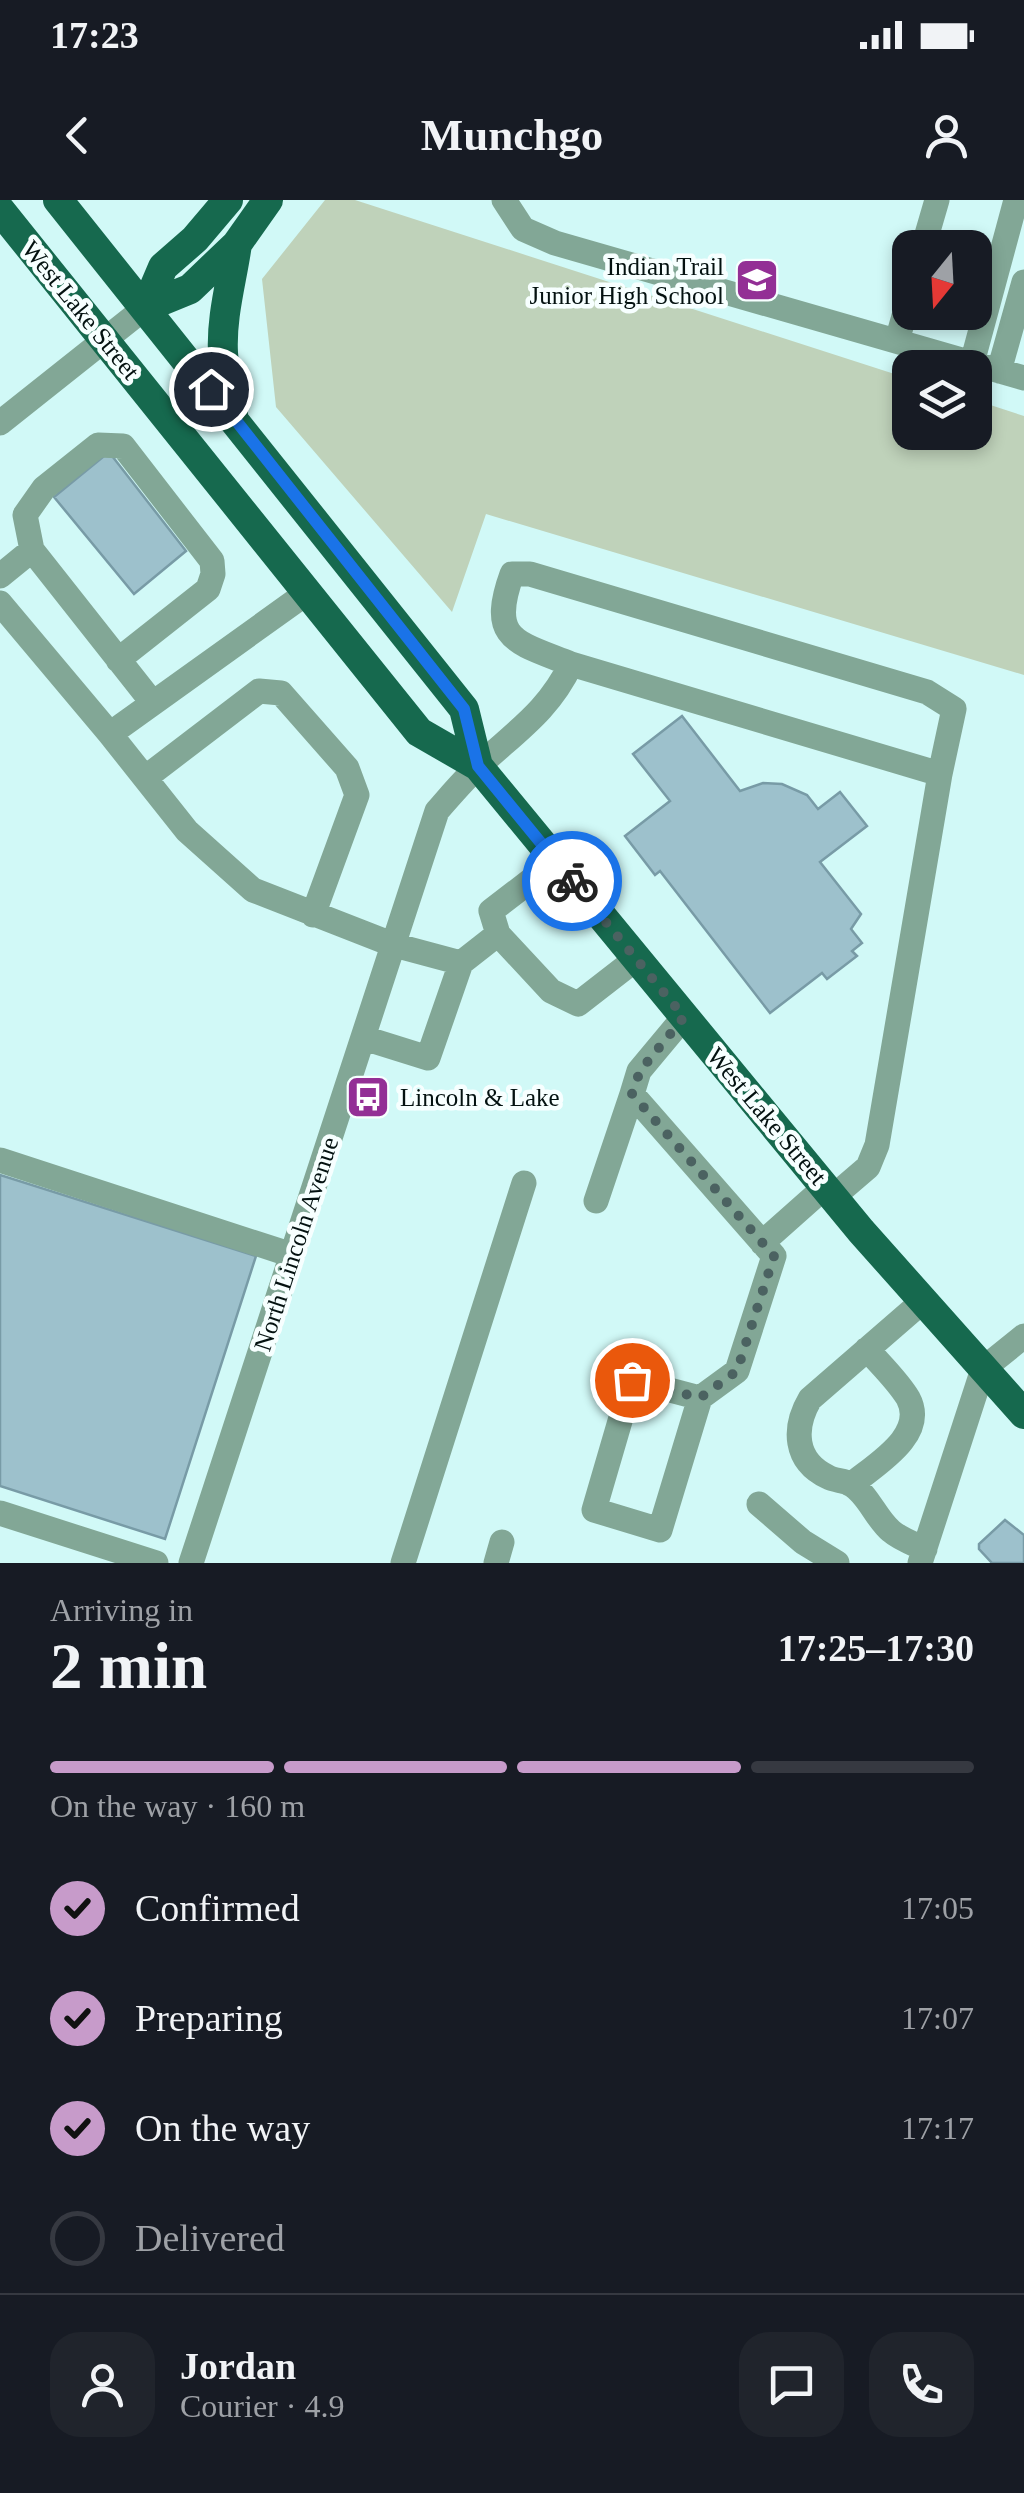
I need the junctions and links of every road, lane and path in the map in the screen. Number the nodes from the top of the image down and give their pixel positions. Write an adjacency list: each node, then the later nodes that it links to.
1 (58, 200): 11 (main road, West Lake Street)
2 (228, 200): 11 (main road)
3 (268, 200): 9 (main road)
4 (504, 200): 14 (street)
5 (937, 200): 8 (street)
6 (1016, 200): 16 (street)
7 (0, 210): 13 (main road, West Lake Street)
8 (929, 230)
9 (236, 244): 11 (main road); 18 (main road)
10 (1024, 282): 17 (street)
11 (146, 307): 13 (street); 18 (main road, West Lake Street)
12 (900, 330): 14 (street)
13 (106, 340): 19 (street); 22 (main road, West Lake Street)
14 (897, 341): 15 (street)
15 (929, 350)
16 (975, 350)
17 (1012, 374)
18 (233, 417): 28 (main road, West Lake Street)
19 (0, 424)
20 (32, 550): 21 (street); 24 (street); 24 (street)
21 (0, 576)
22 (308, 592): 26 (street); 28 (main road, West Lake Street)
23 (0, 603): 27 (street)
24 (118, 660): 26 (street)
25 (571, 664): 28 (street, North Lincoln Avenue); 29 (street); 29 (street)
26 (152, 702): 27 (street)
27 (110, 734): 30 (street)
28 (478, 766): 31 (main road, West Lake Street); 34 (street, North Lincoln Avenue)
29 (940, 774): 42 (street)
30 (145, 778): 32 (street); 32 (street)
31 (556, 861): 33 (street); 35 (main road, West Lake Street)
32 (313, 915): 34 (street)
33 (498, 934): 35 (street); 36 (street)
34 (394, 945): 36 (street); 38 (street, North Lincoln Avenue)
35 (636, 958): 37 (main road, West Lake Street)
36 (461, 963): 38 (street)
37 (684, 1017): 39 (street); 42 (main road, West Lake Street)
38 (364, 1038): 45 (street, North Lincoln Avenue)
39 (632, 1094): 43 (street); 44 (street)
40 (0, 1160): 45 (street)
41 (524, 1183): 58 (street)
42 (829, 1192): 44 (street); 46 (main road, West Lake Street)
43 (596, 1202)
44 (762, 1242): 50 (street)
45 (292, 1255): 57 (street, North Lincoln Avenue)
46 (923, 1301): 48 (street); 49 (main road, West Lake Street)
47 (1024, 1336): 49 (street)
48 (868, 1349): 52 (street); 52 (street)
49 (982, 1369): 51 (main road, West Lake Street); 55 (street)
50 (700, 1398): 50 (street)
51 (1024, 1414)
52 (852, 1484): 55 (street)
53 (760, 1504): 59 (street)
54 (0, 1513): 56 (street)
55 (923, 1556)
56 (156, 1563)
57 (191, 1563)
58 (404, 1563)
59 (837, 1563)

